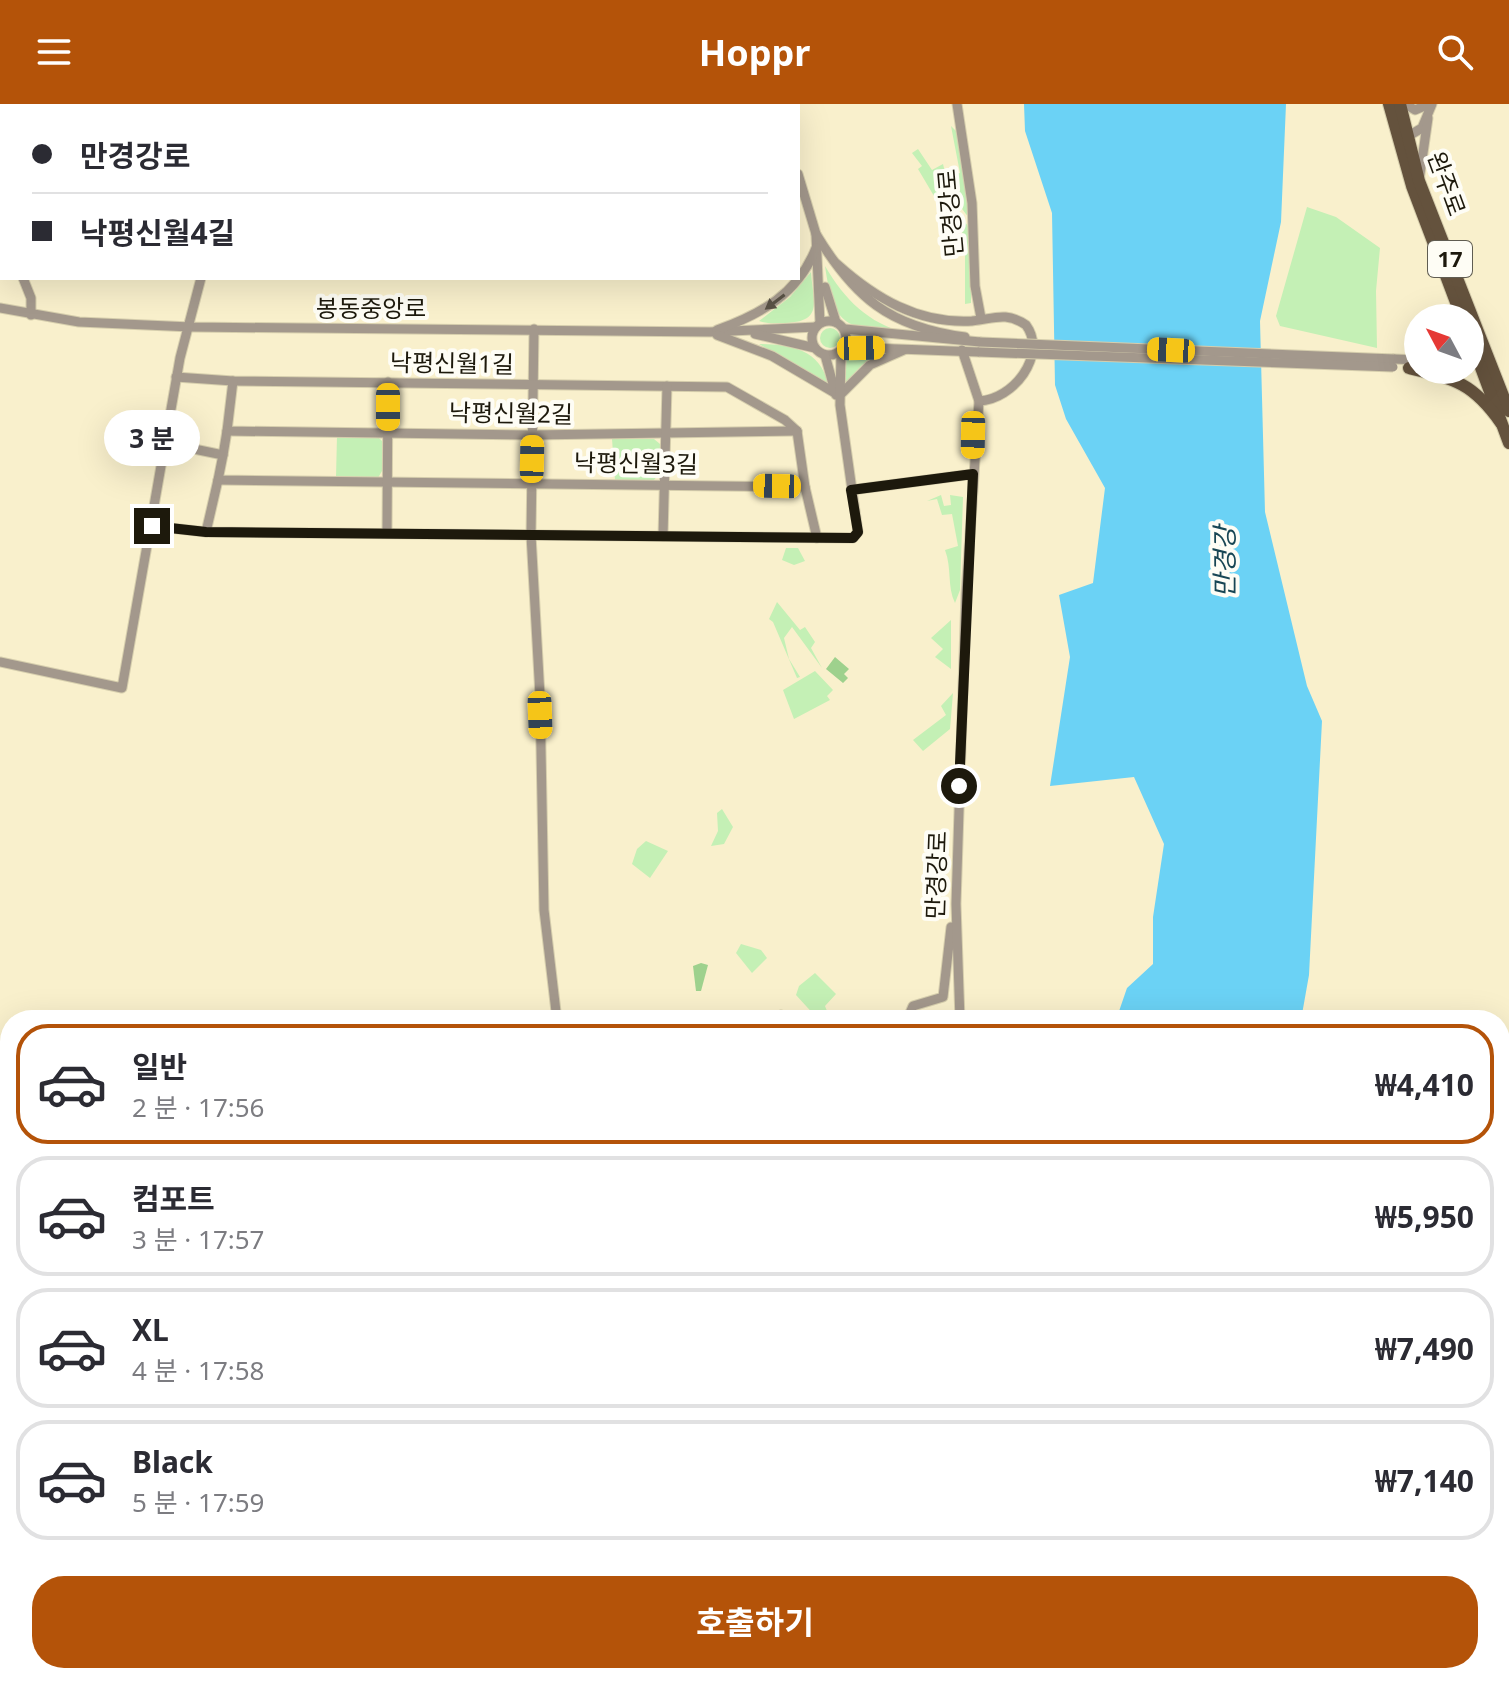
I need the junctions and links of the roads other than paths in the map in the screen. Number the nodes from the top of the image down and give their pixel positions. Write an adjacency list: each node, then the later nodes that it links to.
1 (957, 104): 21 (street, 만경강로)
2 (1389, 104): 6 (main road, 완주로 / 17)
3 (1403, 104): 4 (street); 6 (main road, 완주로 / 17)
4 (1430, 104): 5 (street)
5 (1428, 118): 6 (street); 8 (street)
6 (1403, 139): 8 (main road, 완주로 / 17); 16 (main road, 완주로 / 17)
7 (800, 181): 9 (street)
8 (1419, 181): 17 (main road, 완주로 / 17)
9 (816, 234): 10 (street); 11 (street)
10 (817, 246): 12 (street, one-way to 12); 22 (street); 23 (street)
11 (837, 264): 20 (street); 28 (street)
12 (800, 277)
13 (24, 280): 19 (street)
14 (201, 280): 24 (street)
15 (797, 280): 26 (street, one-way to 26)
16 (1457, 304)
17 (1460, 304)
18 (0, 308): 19 (street, 봉동중앙로)
19 (31, 315): 24 (street, 봉동중앙로)
20 (926, 315): 21 (street); 28 (street)
21 (978, 319): 28 (street); 43 (street)
22 (818, 325): 23 (street, 봉동중앙로); 27 (street, 봉동중앙로); 30 (street)
23 (840, 325): 28 (street, 봉동중앙로); 31 (street)
24 (191, 327): 25 (street, 봉동중앙로); 36 (street)
25 (534, 329): 26 (street, 봉동중앙로); 40 (street)
26 (710, 332): 27 (street, 봉동중앙로); 42 (street)
27 (743, 332): 30 (street, 봉동중앙로)
28 (969, 343): 29 (street); 33 (street, bridge); 43 (street, 만경강로)
29 (914, 347): 31 (street); 42 (street)
30 (815, 348): 32 (street, 봉동중앙로)
31 (843, 349): 32 (street); 42 (street)
32 (825, 355): 42 (street)
33 (1404, 364)
34 (1484, 370): 44 (main road, 완주로 / 17)
35 (1484, 374): 45 (main road, 완주로 / 17)
36 (176, 377): 37 (street, 낙평신월1길); 51 (street)
37 (233, 381): 38 (street, 낙평신월1길); 46 (street)
38 (388, 382): 40 (street, 낙평신월1길); 48 (street)
39 (1464, 384): 45 (main road)
40 (533, 385): 41 (street, 낙평신월1길); 49 (street)
41 (667, 386): 47 (street, 낙평신월1길); 50 (street)
42 (839, 393): 60 (street)
43 (979, 401): 54 (street, 만경강로)
44 (1509, 411)
45 (1501, 423): 52 (main road, 완주로 / 17)
46 (227, 431): 48 (street, 낙평신월2길); 53 (street)
47 (797, 431): 50 (street, 낙평신월2길); 59 (street)
48 (387, 432): 49 (street, 낙평신월2길); 56 (street)
49 (533, 435): 50 (street, 낙평신월2길); 57 (street)
50 (666, 435): 58 (street)
51 (165, 443): 53 (street); 61 (street)
52 (1509, 443)
53 (223, 455): 55 (street)
54 (973, 474): 60 (street); 68 (street, 만경강로)
55 (218, 480): 56 (street, 낙평신월3길); 62 (street)
56 (387, 481): 57 (street, 낙평신월3길); 63 (street)
57 (532, 483): 58 (street, 낙평신월3길); 64 (street)
58 (664, 485): 59 (street, 낙평신월3길); 65 (street)
59 (805, 487): 66 (street)
60 (851, 490): 66 (street)
61 (152, 526): 62 (street); 67 (street)
62 (206, 532): 63 (street)
63 (387, 533): 64 (street)
64 (531, 535): 65 (street); 69 (street)
65 (663, 536): 66 (street)
66 (817, 538)
67 (0, 662)
68 (956, 904): 70 (street); 71 (street, 만경강로)
69 (556, 1010)
70 (911, 1010)
71 (960, 1010)

